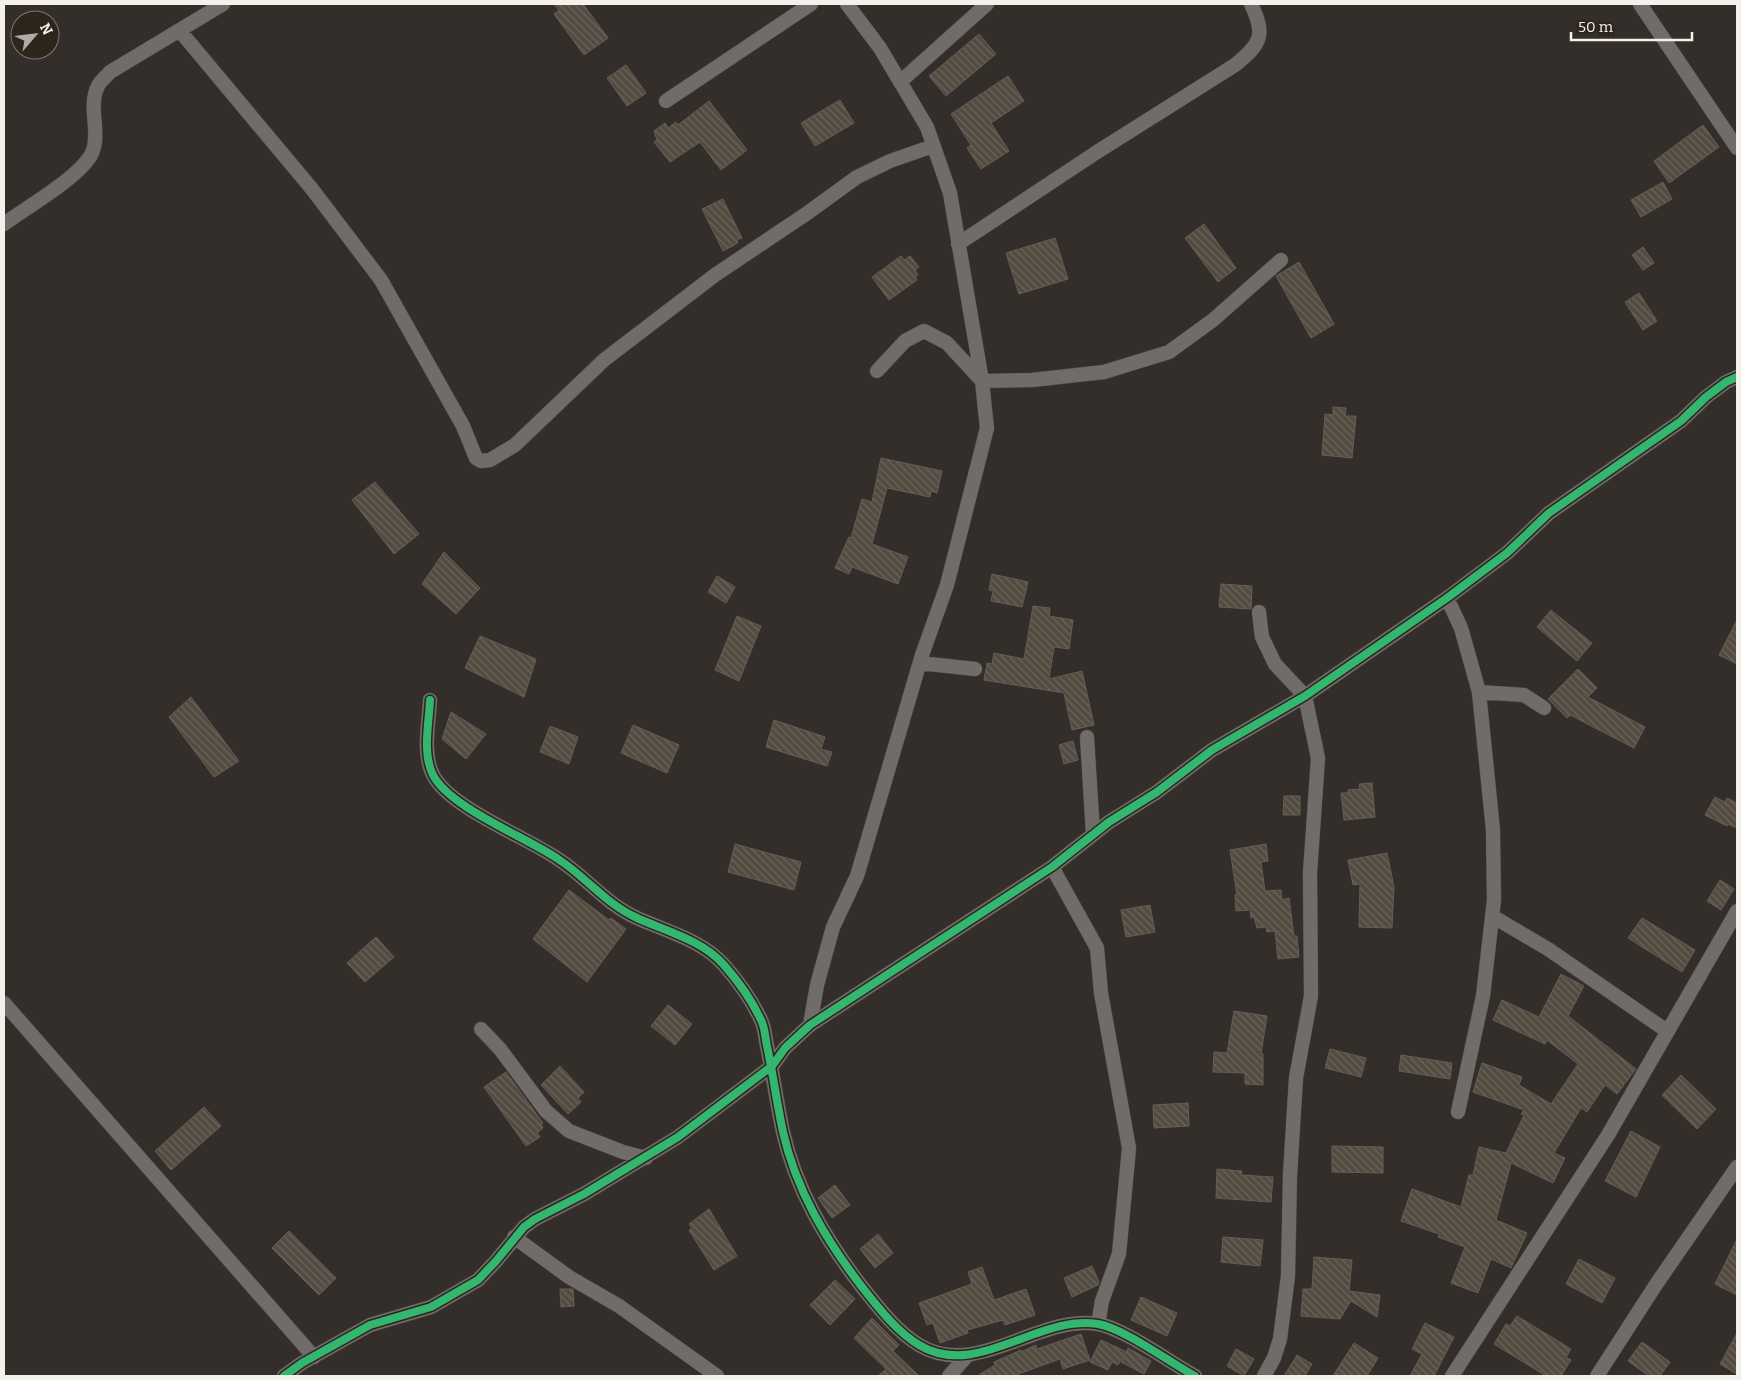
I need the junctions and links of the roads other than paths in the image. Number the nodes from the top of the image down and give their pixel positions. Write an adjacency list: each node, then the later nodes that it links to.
1 (223, 4): 7 (street)
2 (812, 4): 9 (street)
3 (848, 4): 8 (street)
4 (987, 4): 8 (street)
5 (1251, 4): 13 (street)
6 (1640, 4): 11 (street)
7 (180, 31): 10 (street); 12 (street)
8 (900, 82): 10 (street)
9 (666, 101)
10 (933, 146): 13 (street)
11 (1737, 148)
12 (4, 224)
13 (958, 244): 17 (street)
14 (1281, 260): 17 (street)
15 (877, 371): 17 (street)
16 (1737, 377): 18 (street)
17 (982, 381): 20 (street)
18 (1447, 598): 22 (street); 23 (street)
19 (1259, 612): 23 (street)
20 (920, 664): 21 (street); 32 (street)
21 (974, 669)
22 (1479, 692): 25 (street); 30 (street)
23 (1305, 696): 27 (street); 47 (street)
24 (430, 700): 35 (street)
25 (1544, 708)
26 (1087, 737): 27 (street)
27 (1093, 834): 28 (street)
28 (1052, 867): 32 (street); 40 (street)
29 (1737, 911): 34 (street)
30 (1492, 916): 34 (street); 36 (street)
31 (4, 1003): 41 (street)
32 (810, 1025): 35 (street)
33 (481, 1029): 37 (street)
34 (1667, 1031): 48 (street)
35 (772, 1066): 37 (street); 42 (street)
36 (1458, 1112)
37 (646, 1158): 39 (street)
38 (1737, 1167): 49 (street)
39 (514, 1237): 41 (street); 44 (street)
40 (1098, 1324): 42 (street); 46 (street)
41 (314, 1356): 43 (street)
42 (966, 1357): 45 (street)
43 (284, 1376)
44 (717, 1376)
45 (949, 1376)
46 (1195, 1376)
47 (1264, 1376)
48 (1452, 1376)
49 (1598, 1376)

